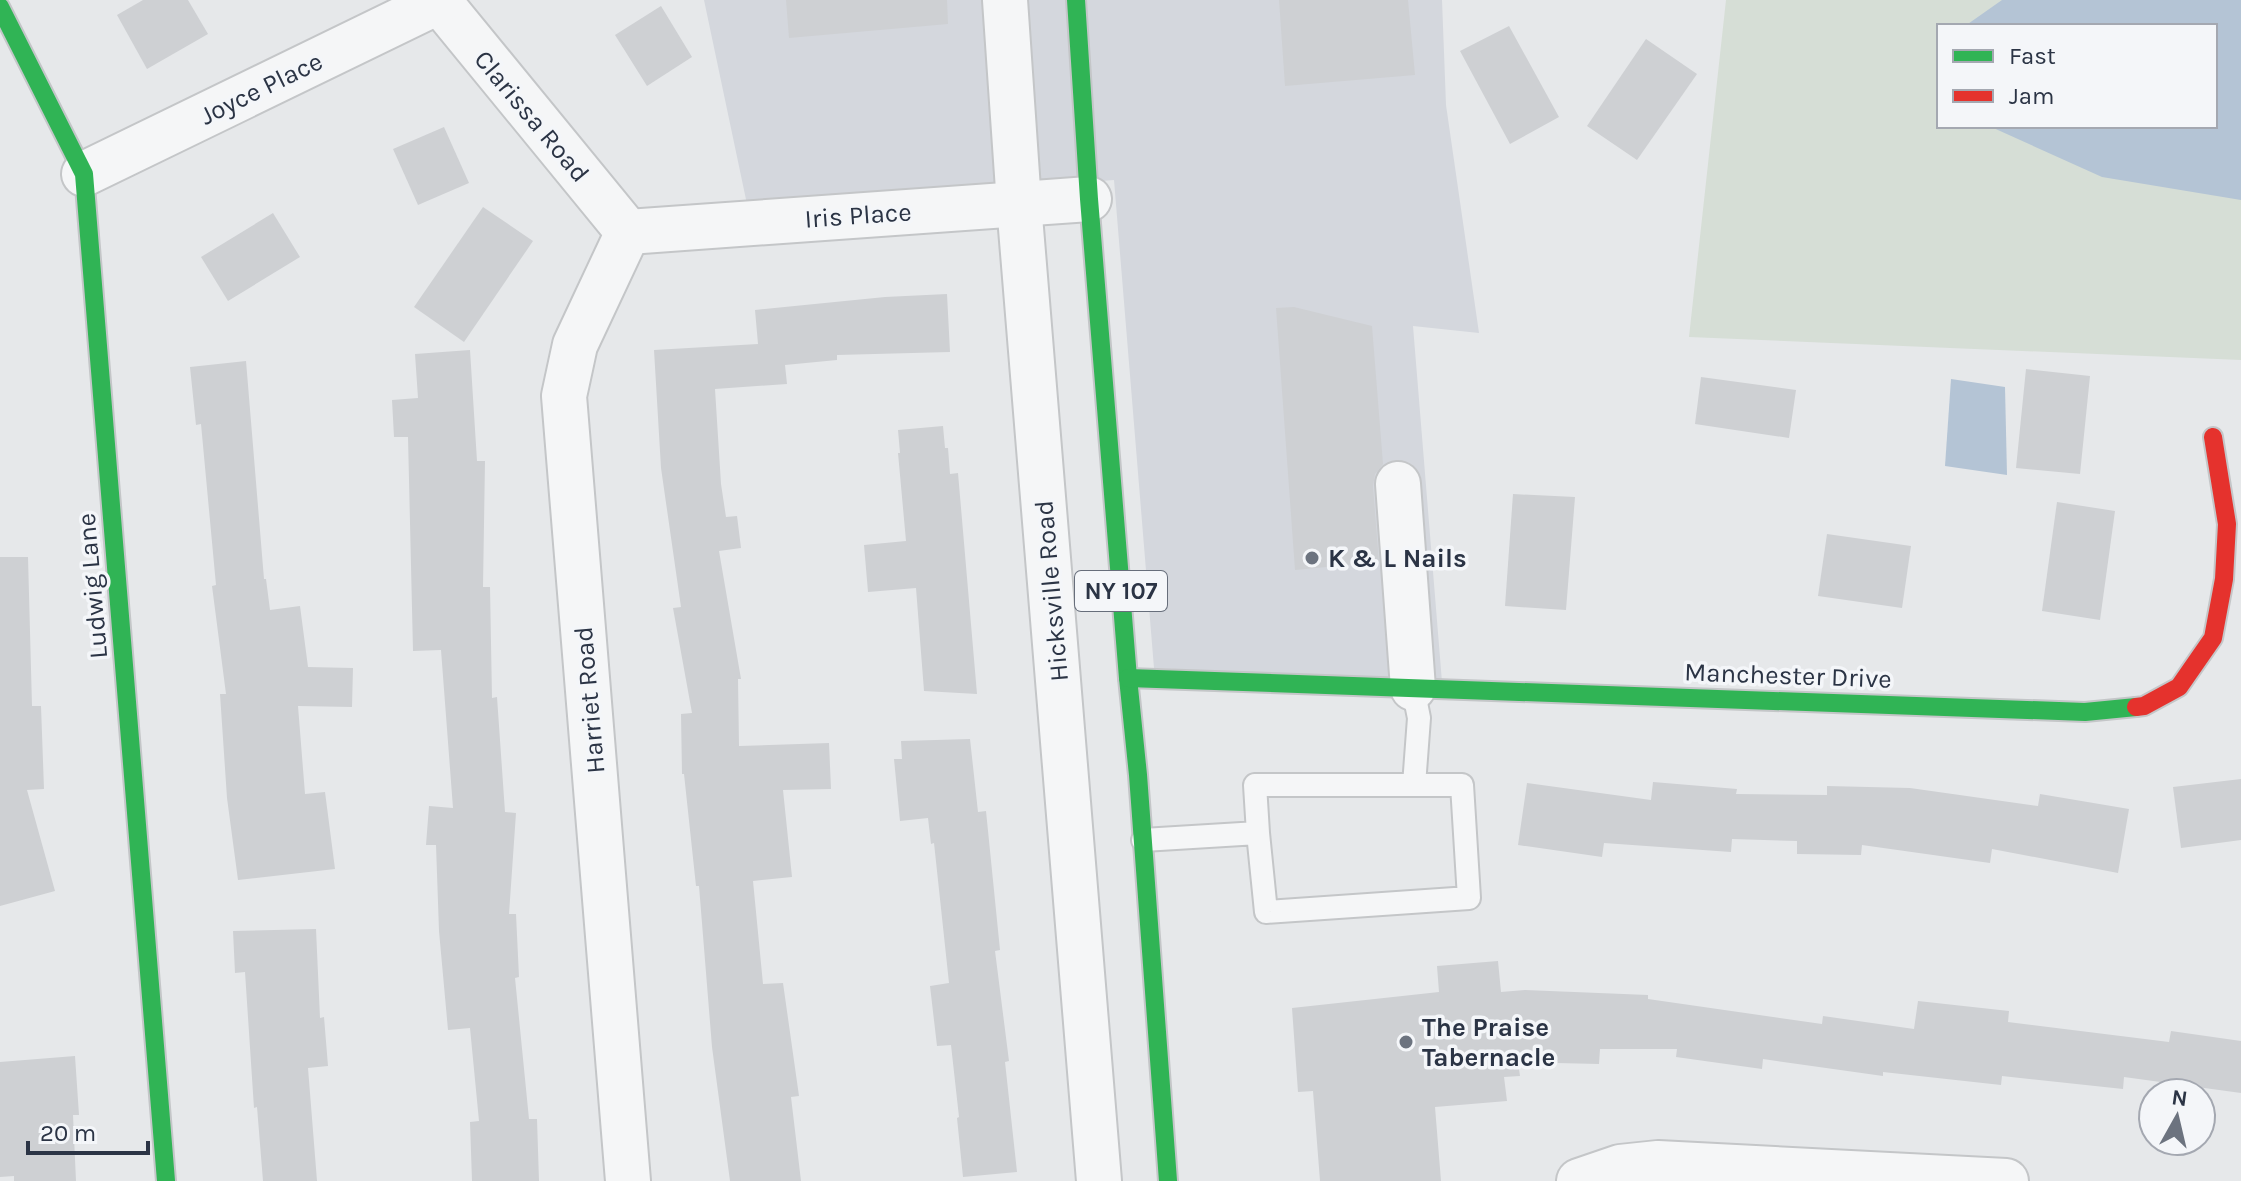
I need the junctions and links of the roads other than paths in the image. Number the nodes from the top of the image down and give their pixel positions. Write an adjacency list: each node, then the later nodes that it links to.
1 (1005, 0): 7 (street, Hicksville Road)
2 (1076, 0): 6 (street, NY 107)
3 (438, 1): 5 (street, Joyce Place); 8 (street, Clarissa Road)
4 (0, 7): 5 (street, Ludwig Lane)
5 (84, 174): 16 (street, Ludwig Lane)
6 (1089, 199): 7 (street, Iris Place); 11 (street, NY 107)
7 (1019, 204): 8 (street, Iris Place); 18 (street, Hicksville Road)
8 (628, 232): 17 (street, Harriet Road)
9 (2213, 437): 12 (street, Manchester Drive)
10 (1398, 484): 12 (street)
11 (1128, 678): 12 (street, Manchester Drive); 15 (street, NY 107)
12 (1413, 688): 13 (lane)
13 (1414, 785): 14 (lane); 14 (lane)
14 (1258, 833): 15 (lane)
15 (1143, 840): 19 (street, NY 107)
16 (166, 1181)
17 (628, 1181)
18 (1099, 1181)
19 (1168, 1181)
20 (1579, 1181): 21 (street)
21 (2006, 1181)

